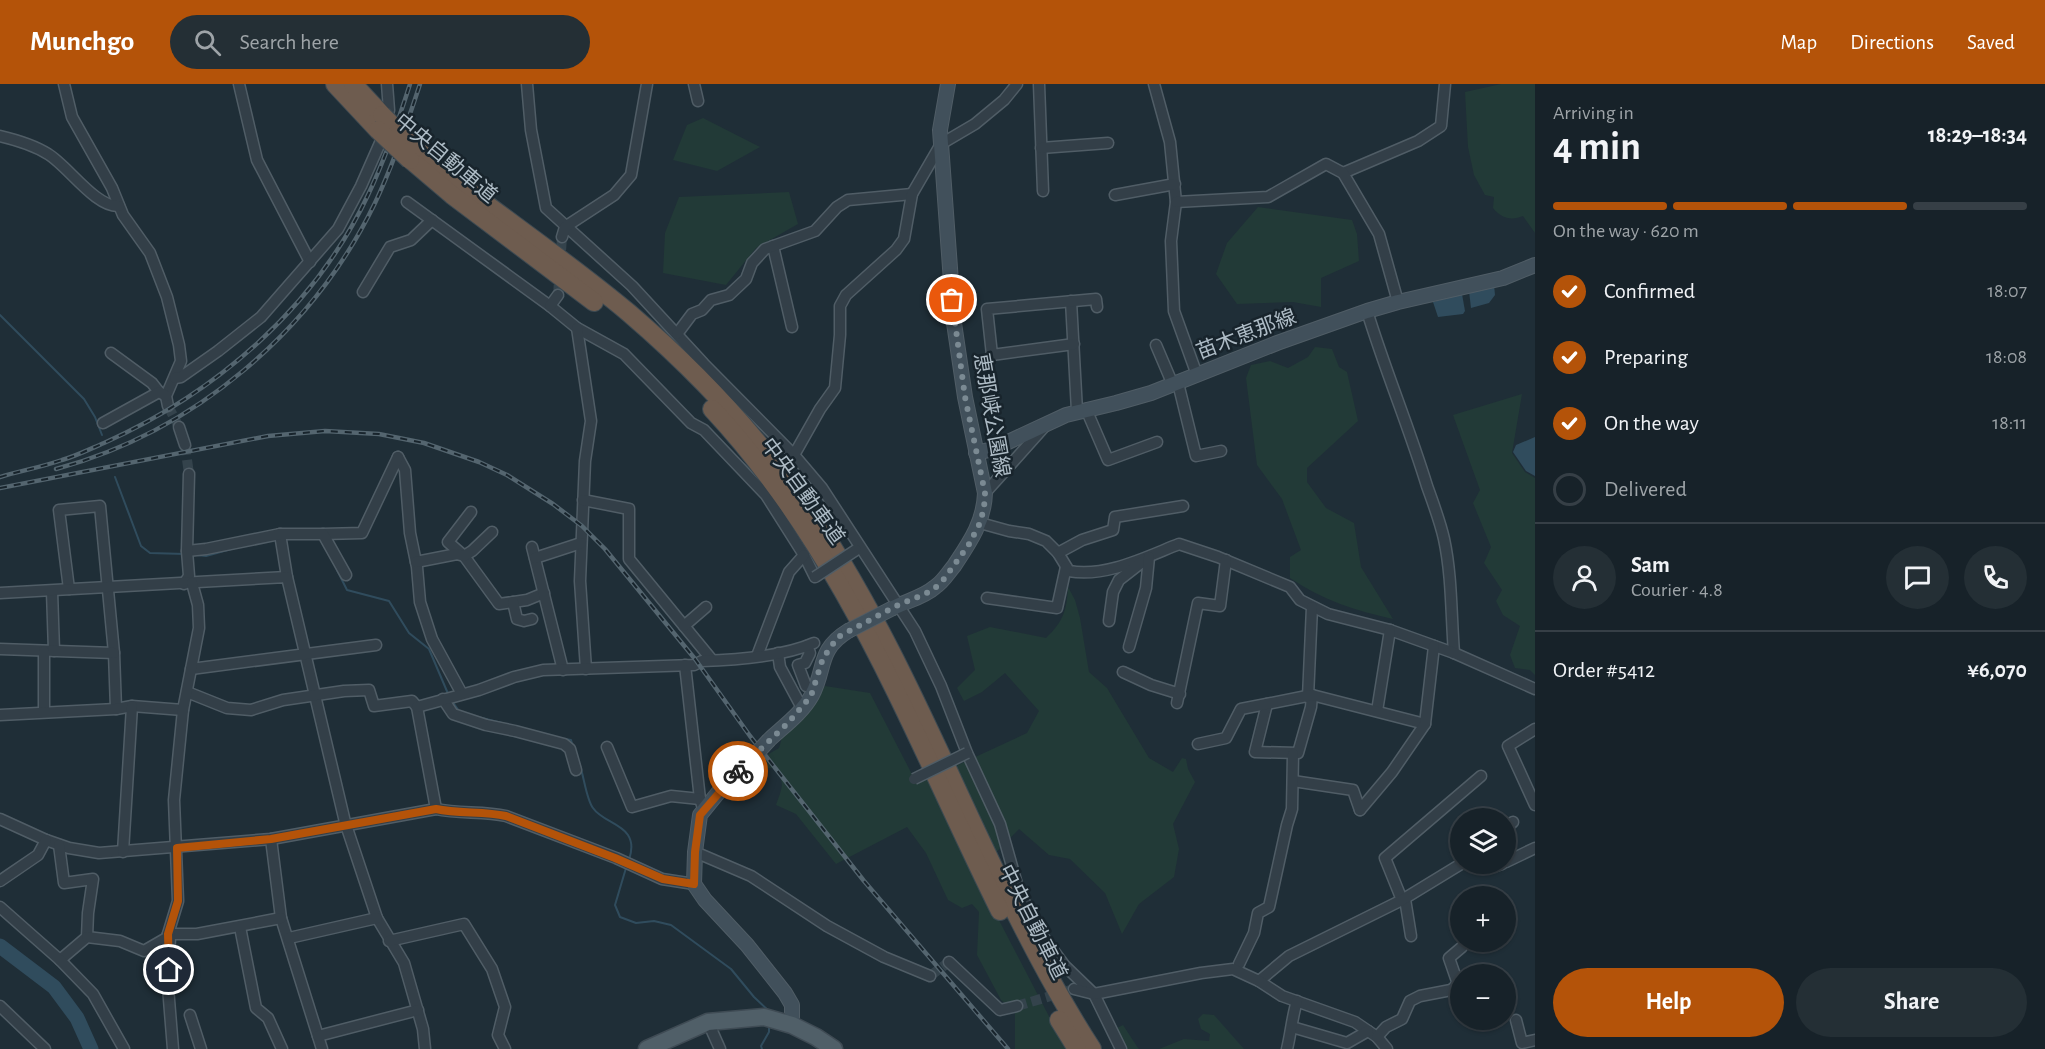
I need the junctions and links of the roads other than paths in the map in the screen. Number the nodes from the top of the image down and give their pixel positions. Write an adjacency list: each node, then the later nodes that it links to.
1 (64, 84): 28 (street)
2 (239, 84): 32 (street)
3 (335, 84): 15 (highway, 中央自動車道)
4 (353, 84): 15 (highway, 中央自動車道)
5 (387, 84): 32 (street)
6 (527, 84): 30 (street)
7 (647, 84): 30 (street)
8 (694, 84): 14 (street)
9 (948, 84): 18 (main road, 恵那峡公園線)
10 (1017, 84): 18 (street)
11 (1039, 84): 19 (street)
12 (1154, 84): 22 (street)
13 (1445, 84): 21 (street)
14 (698, 101)
15 (380, 123): 20 (highway, 中央自動車道, bridge)
16 (0, 136): 28 (street)
17 (1108, 143): 19 (street)
18 (941, 144): 24 (street); 58 (main road, 恵那峡公園線)
19 (1041, 147): 23 (street)
20 (413, 154): 195 (highway, 中央自動車道); 196 (highway, 中央自動車道)
21 (1343, 173): 27 (street); 37 (street)
22 (1174, 184): 25 (street); 27 (street)
23 (1042, 191)
24 (912, 194): 31 (street); 59 (street)
25 (1115, 195)
26 (407, 202): 29 (street)
27 (1176, 202): 47 (street)
28 (119, 207): 48 (street)
29 (432, 220): 34 (street); 38 (street)
30 (563, 232): 43 (street)
31 (773, 246): 41 (street); 43 (street)
32 (310, 262): 48 (street)
33 (1535, 265): 37 (main road, 苗木恵那線)
34 (363, 292)
35 (558, 295): 38 (street)
36 (1071, 301): 39 (street); 44 (street); 44 (street)
37 (1398, 302): 40 (main road, 苗木恵那線)
38 (550, 306): 42 (street)
39 (1097, 307)
40 (1367, 311): 47 (main road, 苗木恵那線); 104 (street)
41 (792, 327)
42 (577, 328): 62 (street); 73 (street)
43 (677, 334): 59 (street)
44 (1074, 344): 51 (street)
45 (1156, 345): 49 (street)
46 (111, 353): 50 (street)
47 (1197, 375): 49 (main road, 苗木恵那線)
48 (175, 378): 50 (street)
49 (1175, 384): 51 (main road, 苗木恵那線); 57 (street)
50 (165, 398): 52 (street)
51 (1082, 410): 53 (main road, 苗木恵那線); 55 (street)
52 (103, 423)
53 (1046, 425): 58 (main road, 苗木恵那線); 61 (street)
54 (179, 427): 56 (street)
55 (1157, 442)
56 (185, 445)
57 (1221, 451)
58 (976, 453): 61 (main road, 恵那峡公園線)
59 (794, 455): 70 (street)
60 (189, 474): 72 (street)
61 (985, 493): 65 (main road, 恵那峡公園線)
62 (583, 500): 69 (street); 94 (street)
63 (1183, 506): 71 (street)
64 (471, 512): 74 (street)
65 (980, 523): 71 (street); 89 (main road, 恵那峡公園線)
66 (492, 532): 74 (street)
67 (280, 534): 68 (street); 72 (street); 80 (street)
68 (323, 534): 77 (street); 79 (street)
69 (581, 543): 86 (street); 109 (street)
70 (858, 548): 73 (street, bridge); 89 (street)
71 (1058, 553): 78 (street)
72 (187, 554): 81 (street)
73 (804, 555): 105 (street)
74 (464, 556): 77 (street); 88 (street)
75 (1149, 557): 76 (street); 78 (street); 93 (street); 98 (street)
76 (1226, 560): 90 (street); 111 (street)
77 (416, 562): 115 (street)
78 (1066, 567): 87 (street)
79 (346, 575)
80 (287, 577): 81 (street); 102 (street)
81 (188, 584): 82 (street); 108 (street)
82 (109, 588): 83 (street); 83 (street); 101 (street)
83 (69, 589): 84 (street)
84 (52, 591): 85 (street); 100 (street)
85 (0, 593)
86 (544, 593): 88 (street); 110 (street)
87 (987, 598)
88 (513, 602): 92 (street)
89 (895, 606): 122 (main road, 恵那峡公園線, bridge); 132 (street)
90 (1312, 607): 95 (street); 117 (street)
91 (706, 608): 94 (street)
92 (532, 619)
93 (1109, 621)
94 (684, 626): 106 (street)
95 (1390, 630): 97 (street); 125 (street)
96 (376, 645): 102 (street)
97 (1434, 646): 104 (street); 128 (street)
98 (1129, 647)
99 (0, 649): 100 (street)
100 (49, 651): 101 (street); 126 (street)
101 (114, 653): 123 (street)
102 (304, 653): 108 (street); 116 (street)
103 (778, 653): 105 (street); 112 (street); 122 (street)
104 (1454, 653): 113 (street)
105 (757, 656): 106 (street)
106 (712, 660): 107 (street)
107 (685, 665): 109 (street); 138 (street)
108 (191, 669): 114 (street)
109 (586, 669): 110 (street)
110 (563, 670): 115 (street)
111 (1123, 672)
112 (806, 686)
113 (1535, 689)
114 (188, 692): 116 (street); 124 (street)
115 (462, 694): 118 (street)
116 (315, 696): 121 (street); 142 (street)
117 (1310, 696): 119 (street); 125 (street); 133 (street)
118 (443, 699): 121 (street); 134 (street)
119 (1267, 704): 130 (street); 133 (street)
120 (132, 706): 123 (street); 124 (street); 148 (street)
121 (417, 706): 140 (street)
122 (802, 708): 138 (main road, 恵那峡公園線, bridge)
123 (116, 709): 126 (street)
124 (183, 710): 146 (street)
125 (1377, 711): 128 (street)
126 (44, 712): 127 (street)
127 (0, 715)
128 (1425, 724): 137 (street)
129 (1535, 729): 139 (street)
130 (1198, 744)
131 (607, 747): 138 (street)
132 (967, 753): 136 (street, bridge); 171 (street)
133 (1293, 754): 137 (street)
134 (576, 770)
135 (1481, 776): 154 (street)
136 (914, 779)
137 (1293, 781): 167 (street)
138 (702, 805): 149 (main road, 恵那峡公園線)
139 (1535, 806)
140 (436, 809): 142 (street); 153 (street)
141 (0, 819): 144 (street)
142 (347, 827): 143 (street); 157 (street)
143 (271, 839): 146 (street); 156 (street)
144 (46, 840): 145 (street); 152 (street)
145 (59, 845): 148 (street); 161 (street)
146 (177, 848): 148 (street); 159 (street)
147 (1535, 848): 150 (street)
148 (123, 852)
149 (695, 852): 153 (main road, 恵那峡公園線); 168 (street)
150 (1516, 859)
151 (1450, 871): 154 (street)
152 (0, 881)
153 (694, 884): 178 (main road)
154 (1403, 899): 160 (street); 169 (street)
155 (0, 907): 165 (street)
156 (281, 918): 158 (street); 162 (street)
157 (377, 918): 162 (street); 163 (street)
158 (240, 927): 159 (street); 188 (street)
159 (169, 935): 161 (street); 186 (street)
160 (1411, 936)
161 (87, 937): 165 (street)
162 (289, 938): 182 (street)
163 (390, 941): 175 (street); 191 (street)
164 (1456, 952): 181 (street)
165 (60, 960): 185 (street)
166 (949, 962): 174 (street)
167 (1239, 964)
168 (930, 976)
169 (1259, 981): 171 (street); 172 (street)
170 (1074, 989): 171 (street)
171 (1094, 994): 197 (street)
172 (1297, 1001): 180 (street); 181 (street)
173 (0, 1006): 184 (street)
174 (1017, 1006)
175 (418, 1010): 182 (street); 190 (street)
176 (190, 1015): 187 (street)
177 (1516, 1020): 183 (street)
178 (777, 1021): 179 (main road); 194 (main road)
179 (708, 1022): 192 (main road); 193 (street)
180 (1292, 1027): 181 (street); 198 (street)
181 (1373, 1034): 199 (street)
182 (318, 1036): 189 (street)
183 (1535, 1040)
184 (45, 1049)
185 (124, 1049)
186 (173, 1049)
187 (201, 1049)
188 (282, 1049)
189 (322, 1049)
190 (425, 1049)
191 (505, 1049)
192 (648, 1049)
193 (720, 1049)
194 (834, 1049)
195 (1077, 1049)
196 (1092, 1049)
197 (1121, 1049)
198 (1287, 1049)
199 (1387, 1049)

